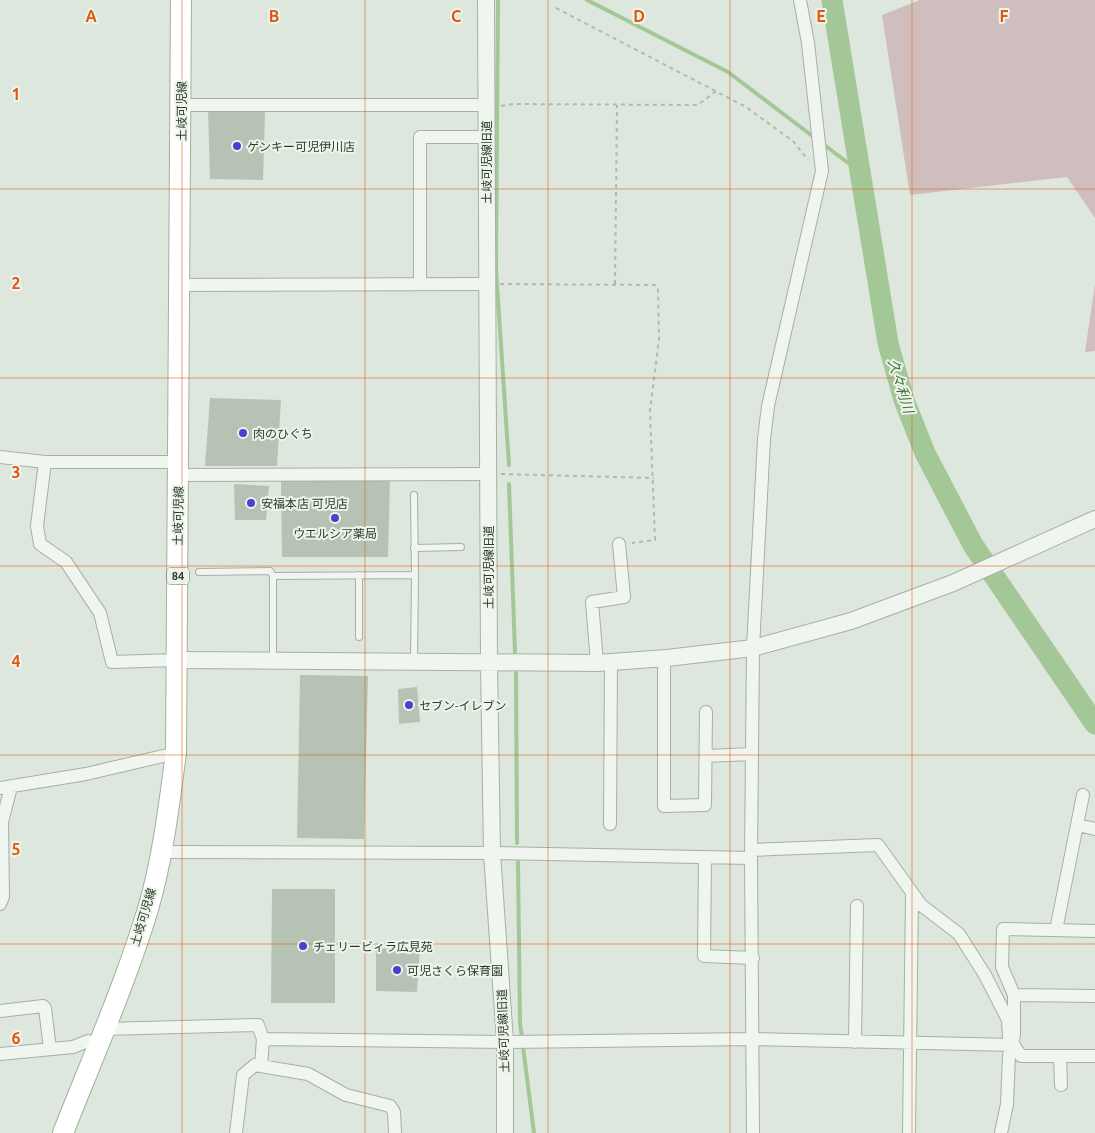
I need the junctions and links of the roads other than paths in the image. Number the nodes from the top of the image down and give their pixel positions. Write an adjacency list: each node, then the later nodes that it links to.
1 (181, 0): 4 (main road, 土岐可児線 / 84)
2 (486, 0): 5 (street, 土岐可児線旧道)
3 (800, 0): 24 (street)
4 (181, 104): 5 (street); 9 (main road, 土岐可児線 / 84)
5 (486, 105): 6 (street, 土岐可児線旧道)
6 (486, 137): 7 (street); 8 (street, 土岐可児線旧道)
7 (420, 284): 8 (street); 9 (street)
8 (486, 284): 13 (street, 土岐可児線旧道)
9 (179, 285): 12 (main road, 土岐可児線 / 84)
10 (0, 457): 11 (street)
11 (45, 462): 12 (street); 26 (street)
12 (179, 469): 13 (street); 26 (main road, 土岐可児線 / 84)
13 (488, 474): 29 (street, 土岐可児線旧道)
14 (414, 495): 18 (lane)
15 (1095, 520): 24 (street)
16 (619, 544): 30 (street)
17 (461, 547): 18 (lane)
18 (414, 548): 20 (lane)
19 (199, 572): 22 (lane)
20 (415, 574): 21 (lane); 28 (lane)
21 (358, 575): 22 (lane); 23 (lane)
22 (273, 576): 27 (lane)
23 (359, 637)
24 (753, 648): 25 (street); 33 (street)
25 (664, 659): 30 (street); 34 (street)
26 (177, 660): 27 (street); 32 (main road, 土岐可児線 / 84)
27 (273, 661): 28 (street)
28 (414, 662): 29 (street)
29 (489, 663): 30 (street); 41 (street, 土岐可児線旧道)
30 (604, 663): 37 (street)
31 (706, 712): 34 (street)
32 (176, 753): 35 (street); 40 (main road, 土岐可児線 / 84)
33 (752, 754): 34 (street); 42 (street)
34 (706, 756)
35 (5, 787): 45 (street)
36 (1083, 795): 38 (street)
37 (610, 824)
38 (1078, 825): 39 (street); 47 (street)
39 (1095, 829)
40 (162, 852): 41 (street); 53 (main road, 土岐可児線 / 84)
41 (492, 853): 43 (street); 56 (street, 土岐可児線旧道)
42 (751, 854): 43 (street); 44 (street); 49 (street)
43 (705, 857): 49 (street)
44 (912, 895): 58 (street); 59 (street)
45 (0, 904)
46 (858, 906): 57 (street)
47 (1056, 930): 48 (street); 50 (street)
48 (1095, 931)
49 (753, 958): 55 (street)
50 (1014, 995): 51 (street); 59 (street)
51 (1095, 996)
52 (0, 1011): 60 (street)
53 (102, 1037): 54 (street); 60 (street); 66 (main road, 土岐可児線 / 84)
54 (263, 1038): 56 (street); 64 (street)
55 (754, 1040): 56 (street); 57 (street); 70 (street)
56 (510, 1042): 69 (street, 土岐可児線旧道)
57 (855, 1042): 58 (street)
58 (910, 1043): 59 (street); 71 (street)
59 (1013, 1045): 62 (street); 72 (street)
60 (50, 1049): 61 (street)
61 (0, 1054)
62 (1060, 1056): 63 (street); 65 (street)
63 (1095, 1056)
64 (261, 1066): 67 (street); 68 (street)
65 (1061, 1086)
66 (63, 1133)
67 (236, 1133)
68 (395, 1133)
69 (505, 1133)
70 (753, 1133)
71 (909, 1133)
72 (1002, 1133)

